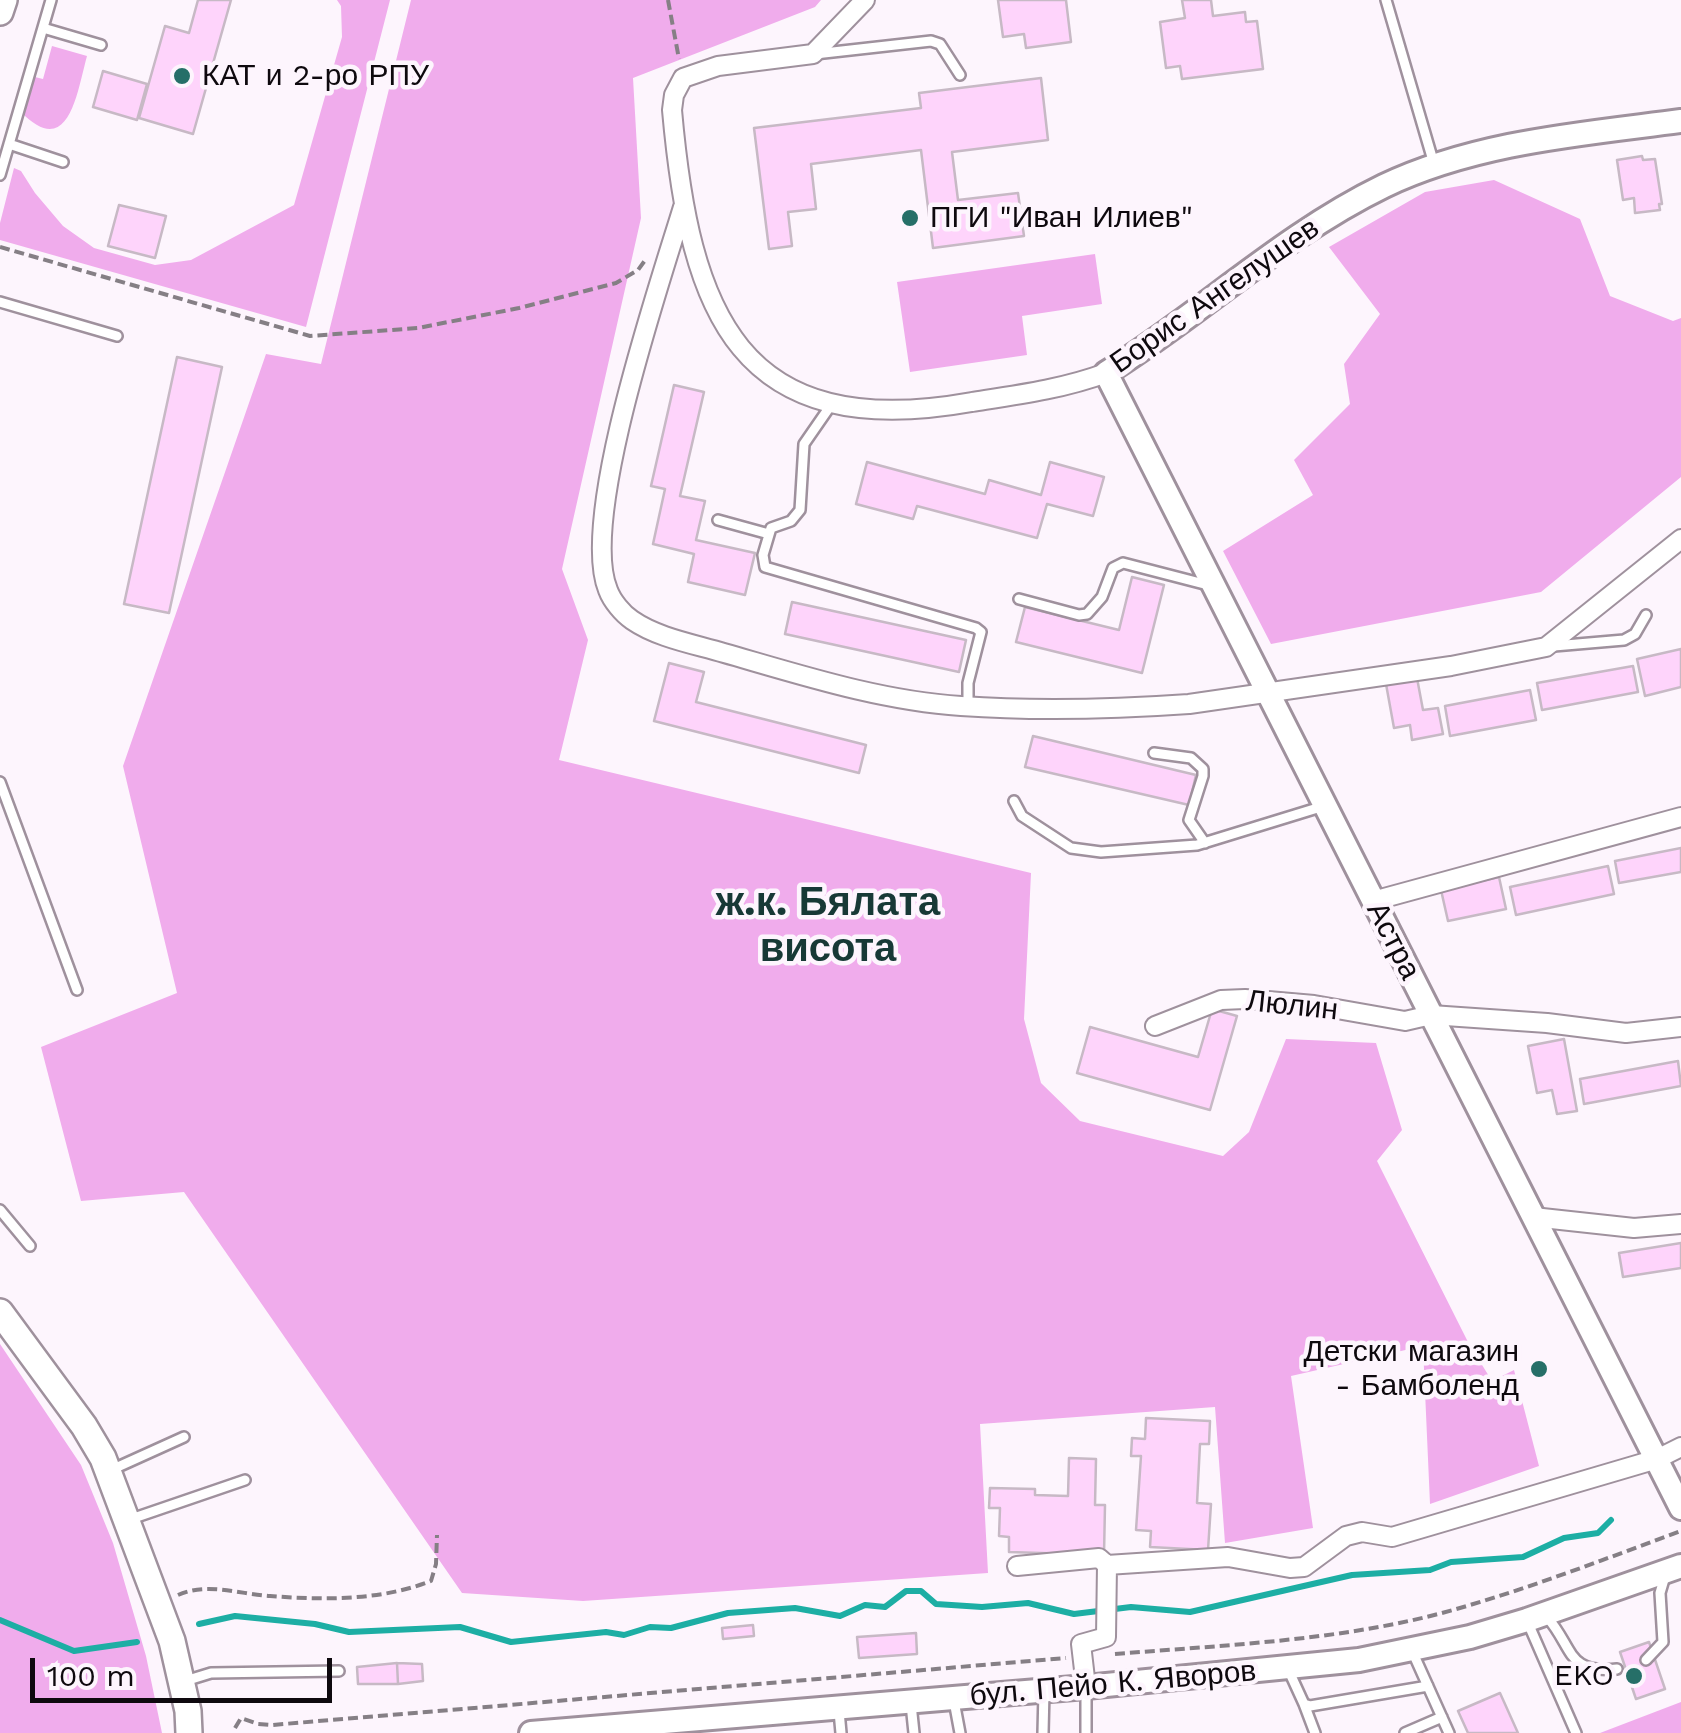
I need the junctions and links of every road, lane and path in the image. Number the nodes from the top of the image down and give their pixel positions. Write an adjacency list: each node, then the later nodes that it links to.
1 (4, 0): 6 (main road)
2 (51, 0): 7 (lane)
3 (668, 0): 11 (path)
4 (865, 0): 9 (street)
5 (1386, 0): 15 (lane)
6 (0, 12)
7 (43, 28): 8 (lane); 13 (lane)
8 (101, 45)
9 (813, 54): 10 (lane); 11 (street)
10 (960, 76)
11 (682, 78): 17 (street, Борис Ангелушев)
12 (1681, 120): 15 (street, Борис Ангелушев)
13 (9, 144): 14 (lane); 16 (lane)
14 (63, 162)
15 (1435, 167): 22 (street, Борис Ангелушев)
16 (0, 175)
17 (683, 207): 18 (street); 23 (street, Борис Ангелушев)
18 (672, 242): 19 (path); 32 (street)
19 (0, 247)
20 (0, 302): 21 (lane)
21 (116, 336)
22 (1106, 373): 23 (street, Борис Ангелушев); 27 (street, Астра)
23 (831, 404): 25 (lane)
24 (718, 520): 25 (lane)
25 (769, 534): 32 (lane)
26 (1681, 539): 30 (street)
27 (1216, 587): 28 (lane); 31 (street, Астра)
28 (1019, 600)
29 (1646, 615): 30 (lane)
30 (1546, 647): 31 (street)
31 (1270, 692): 32 (street); 36 (street, Астра)
32 (968, 706)
33 (1154, 753): 38 (lane)
34 (0, 782): 40 (lane)
35 (1014, 802): 38 (lane)
36 (1326, 806): 38 (lane); 39 (street, Астра)
37 (1681, 818): 39 (street)
38 (1205, 843)
39 (1373, 901): 41 (street, Астра)
40 (77, 990)
41 (1432, 1015): 42 (street, Люлин); 43 (street, Люлин); 45 (street, Астра)
42 (1155, 1026)
43 (1681, 1027)
44 (0, 1210): 47 (lane)
45 (1533, 1216): 46 (street); 51 (street, Астра)
46 (1681, 1224)
47 (30, 1246)
48 (0, 1312): 52 (main road)
49 (184, 1437): 52 (lane)
50 (1681, 1447): 51 (street)
51 (1656, 1458): 54 (street, Астра); 60 (street)
52 (109, 1471): 55 (main road)
53 (245, 1480): 55 (lane)
54 (1681, 1508)
55 (128, 1520): 61 (main road)
56 (1681, 1531): 64 (path)
57 (437, 1535): 61 (path)
58 (1017, 1566): 60 (street)
59 (1674, 1569): 62 (street, бул. Пейо К. Яворов); 65 (lane)
60 (1107, 1574): 64 (street)
61 (160, 1603): 69 (main road)
62 (1536, 1618): 63 (street, бул. Пейо К. Яворов); 67 (lane); 91 (lane)
63 (1412, 1650): 66 (street, бул. Пейо К. Яворов); 70 (lane)
64 (1080, 1656): 71 (street); 79 (path)
65 (1646, 1660)
66 (1288, 1669): 71 (street, бул. Пейо К. Яворов); 75 (lane)
67 (1617, 1669)
68 (339, 1671): 69 (lane)
69 (183, 1682): 81 (main road)
70 (1428, 1686): 75 (lane); 77 (lane)
71 (1086, 1687): 72 (street, бул. Пейо К. Яворов); 87 (lane)
72 (1044, 1690): 73 (street, бул. Пейо К. Яворов); 86 (lane)
73 (954, 1698): 74 (street, бул. Пейо К. Яворов); 85 (lane)
74 (911, 1701): 76 (street, бул. Пейо К. Яворов); 84 (lane)
75 (1304, 1704): 88 (lane)
76 (838, 1707): 78 (street, бул. Пейо К. Яворов); 83 (lane)
77 (1442, 1718): 89 (lane); 90 (lane)
78 (748, 1724): 80 (street, бул. Пейо К. Яворов)
79 (235, 1728)
80 (644, 1728): 82 (street, бул. Пейо К. Яворов)
81 (189, 1733)
82 (531, 1733)
83 (841, 1733)
84 (914, 1733)
85 (960, 1733)
86 (1043, 1733)
87 (1086, 1733)
88 (1315, 1733)
89 (1405, 1733)
90 (1449, 1733)
91 (1576, 1733)

